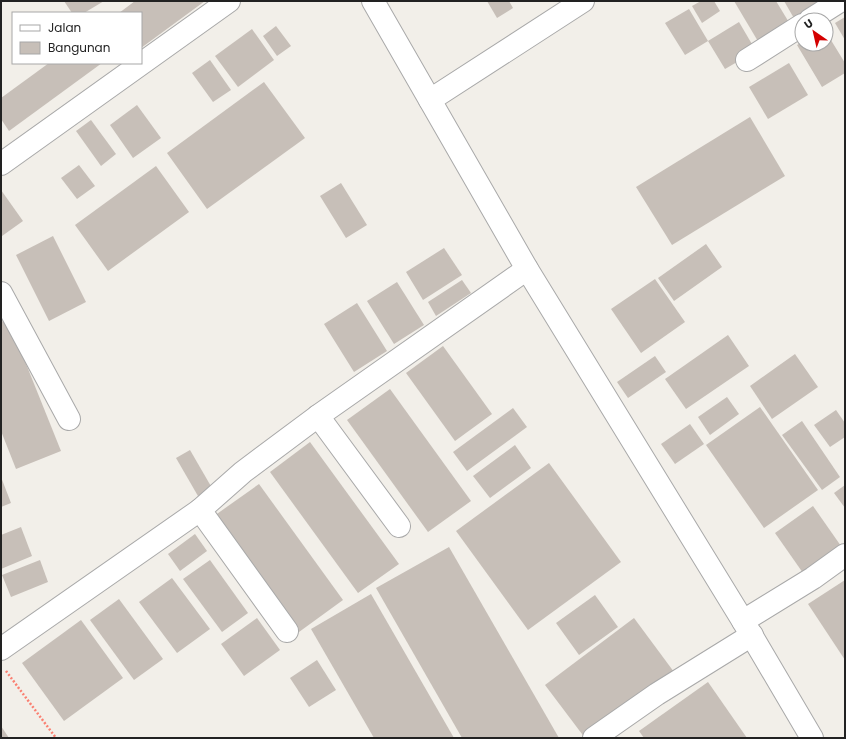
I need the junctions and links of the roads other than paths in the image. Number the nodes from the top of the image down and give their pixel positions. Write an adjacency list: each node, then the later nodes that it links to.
1 (229, 1): 8 (street)
2 (373, 1): 10 (street)
3 (583, 1): 10 (street)
4 (840, 1): 5 (street)
5 (823, 12)
6 (794, 30): 7 (street)
7 (747, 60)
8 (142, 63)
9 (141, 64): 11 (street)
10 (430, 100): 12 (street)
11 (1, 164)
12 (527, 269): 14 (street); 19 (street)
13 (1, 293): 15 (street)
14 (318, 416): 16 (street); 17 (street)
15 (69, 419)
16 (200, 510): 20 (street); 21 (street)
17 (399, 526)
18 (845, 555): 19 (street)
19 (748, 628): 22 (street); 23 (street)
20 (287, 631)
21 (1, 649)
22 (594, 738)
23 (812, 738)

